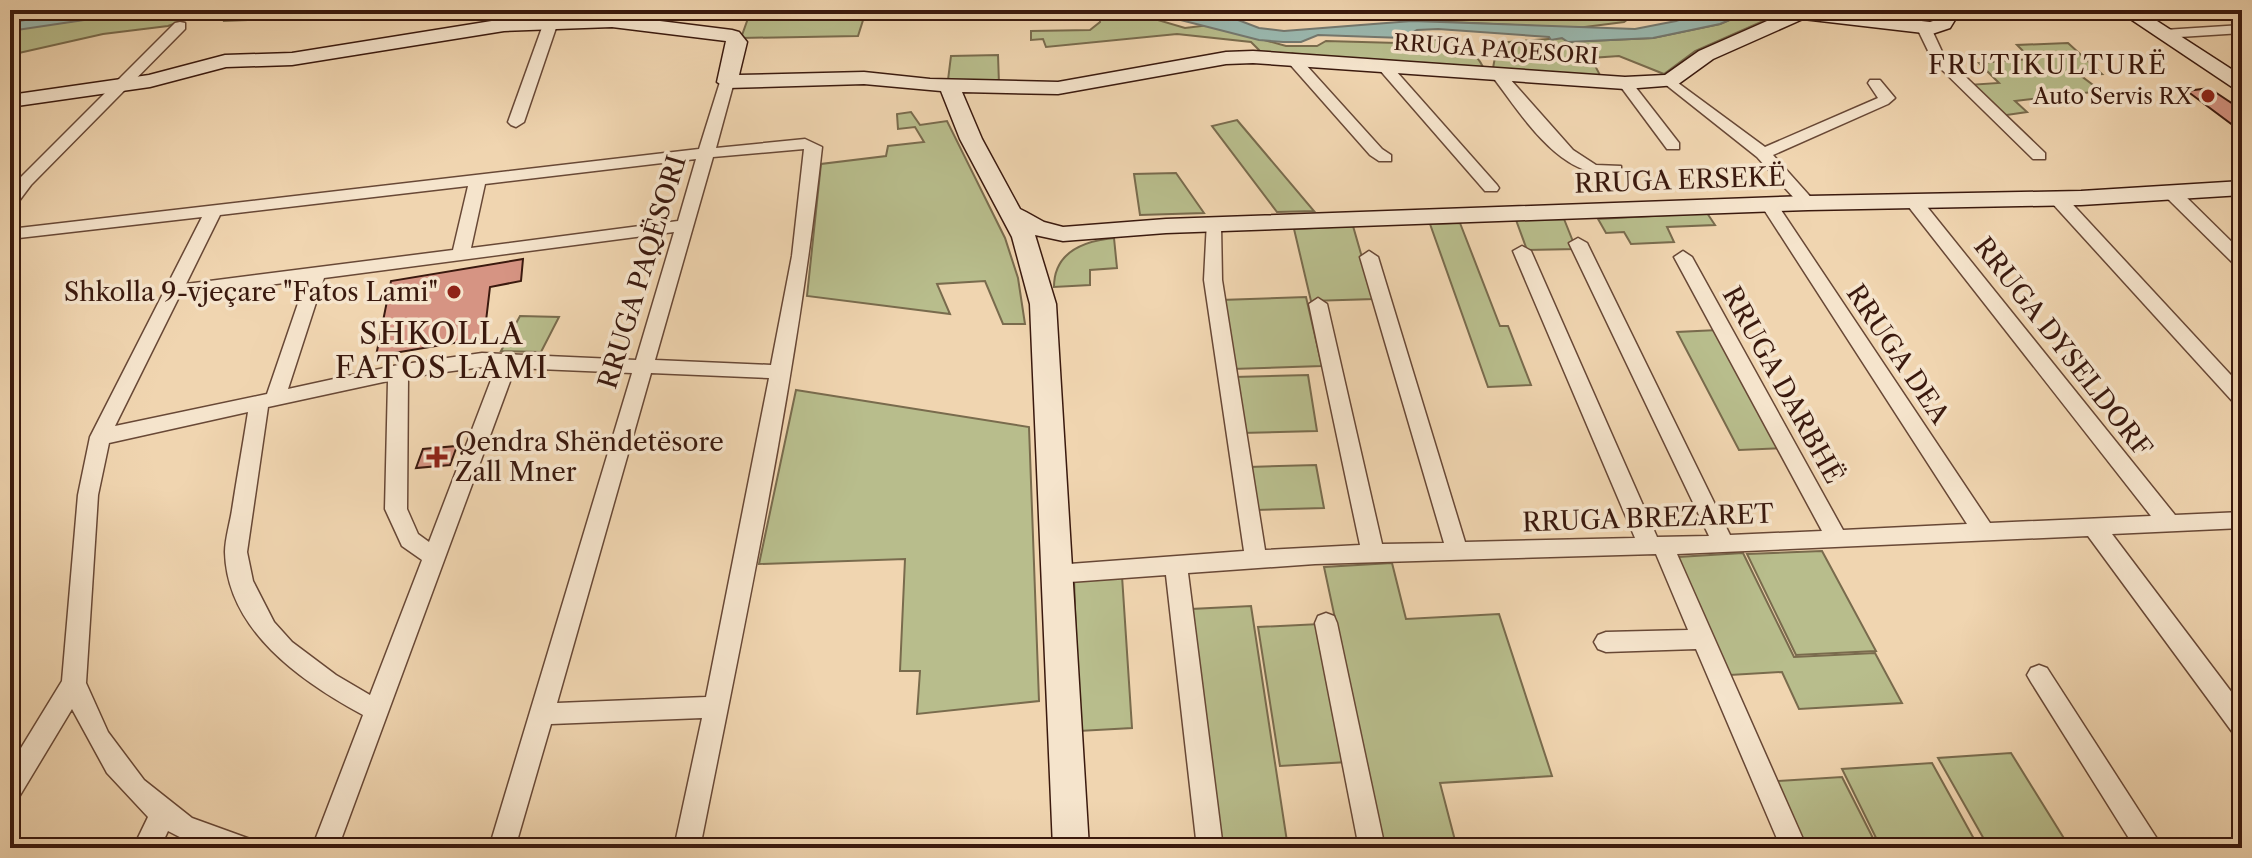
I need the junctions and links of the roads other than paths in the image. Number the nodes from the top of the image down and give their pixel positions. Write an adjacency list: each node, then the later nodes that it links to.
1 (1951, 10): 6 (street)
2 (2127, 10): 8 (street)
3 (582, 16): 4 (street); 13 (street)
4 (551, 22): 16 (street); 20 (street)
5 (180, 26): 16 (street)
6 (1924, 28): 12 (street); 24 (street)
7 (2242, 29): 8 (street)
8 (2164, 34): 17 (street)
9 (1292, 58): 10 (street, RRUGA PAQESORI); 18 (street, RRUGA PAQESORI); 25 (street)
10 (1383, 65): 11 (street, RRUGA PAQESORI); 28 (street)
11 (1497, 73): 14 (street, RRUGA PAQESORI); 26 (street)
12 (1670, 81): 14 (street, RRUGA PAQESORI); 23 (street)
13 (727, 82): 18 (street, RRUGA PAQESORI); 22 (street, RRUGA PAQËSORI)
14 (1625, 83): 21 (street)
15 (1875, 83): 23 (street)
16 (124, 85): 19 (street); 32 (street)
17 (2242, 85)
18 (949, 86): 37 (street)
19 (10, 101)
20 (516, 122)
21 (1673, 146)
22 (708, 153): 27 (street); 39 (street, RRUGA PAQËSORI); 56 (street)
23 (1763, 154): 34 (street)
24 (2039, 156)
25 (1385, 158)
26 (1615, 169)
27 (477, 181): 36 (street); 45 (street)
28 (1491, 188)
29 (2242, 188): 30 (street, RRUGA ERSEKË)
30 (2172, 193): 31 (street, RRUGA ERSEKË); 48 (street)
31 (2058, 199): 33 (street, RRUGA ERSEKË); 57 (street)
32 (10, 201)
33 (1914, 202): 34 (street, RRUGA ERSEKË); 61 (street, RRUGA DYSELDORF)
34 (1808, 203): 35 (street, RRUGA ERSEKË)
35 (1769, 205): 38 (street, RRUGA ERSEKË); 63 (street, RRUGA DEA)
36 (213, 212): 40 (street); 50 (street)
37 (1011, 213): 41 (street); 43 (street)
38 (1213, 225): 41 (street, RRUGA ERSEKË); 70 (street)
39 (682, 226): 45 (street); 54 (street, RRUGA PAQËSORI)
40 (10, 234)
41 (1066, 239): 43 (street, RRUGA ERSEKË); 51 (street)
42 (1578, 243): 65 (street)
43 (1029, 249): 51 (street)
44 (1522, 251): 66 (street)
45 (461, 254): 49 (street)
46 (1369, 257): 67 (street)
47 (1683, 257): 64 (street, RRUGA DARBHË)
48 (2242, 262)
49 (317, 273): 50 (street); 58 (street)
50 (172, 292): 59 (street)
51 (1043, 304): 72 (street)
52 (1318, 304): 68 (street)
53 (508, 360): 54 (street); 55 (street); 69 (street)
54 (641, 366): 56 (street); 80 (street, RRUGA PAQËSORI)
55 (398, 372): 58 (street); 69 (street)
56 (779, 372): 78 (street)
57 (2242, 399)
58 (266, 402): 59 (street); 79 (street)
59 (100, 437): 77 (street)
60 (2242, 520): 61 (street, RRUGA BREZARET)
61 (2170, 524): 62 (street, RRUGA BREZARET)
62 (2094, 527): 63 (street, RRUGA BREZARET); 81 (street)
63 (1984, 532): 64 (street, RRUGA BREZARET)
64 (1837, 539): 65 (street, RRUGA BREZARET)
65 (1724, 544): 66 (street, RRUGA BREZARET)
66 (1657, 547): 67 (street, RRUGA BREZARET); 74 (street)
67 (1457, 551): 68 (street, RRUGA BREZARET)
68 (1373, 553): 70 (street, RRUGA BREZARET)
69 (435, 558): 79 (street)
70 (1256, 560): 71 (street, RRUGA BREZARET)
71 (1176, 567): 72 (street, RRUGA BREZARET); 90 (street)
72 (1056, 574): 89 (street)
73 (1326, 623): 91 (street)
74 (1703, 639): 75 (street); 92 (street)
75 (1606, 642)
76 (2039, 675): 93 (street)
77 (74, 683): 82 (street); 83 (street)
78 (717, 707): 80 (street); 88 (street)
79 (377, 711): 86 (street)
80 (541, 714): 87 (street, RRUGA PAQËSORI)
81 (2242, 725)
82 (10, 789)
83 (163, 814): 84 (street); 85 (street)
84 (146, 848)
85 (241, 848)
86 (325, 848)
87 (502, 848)
88 (687, 848)
89 (1071, 848)
90 (1210, 848)
91 (1372, 848)
92 (1794, 848)
93 (2150, 848)

